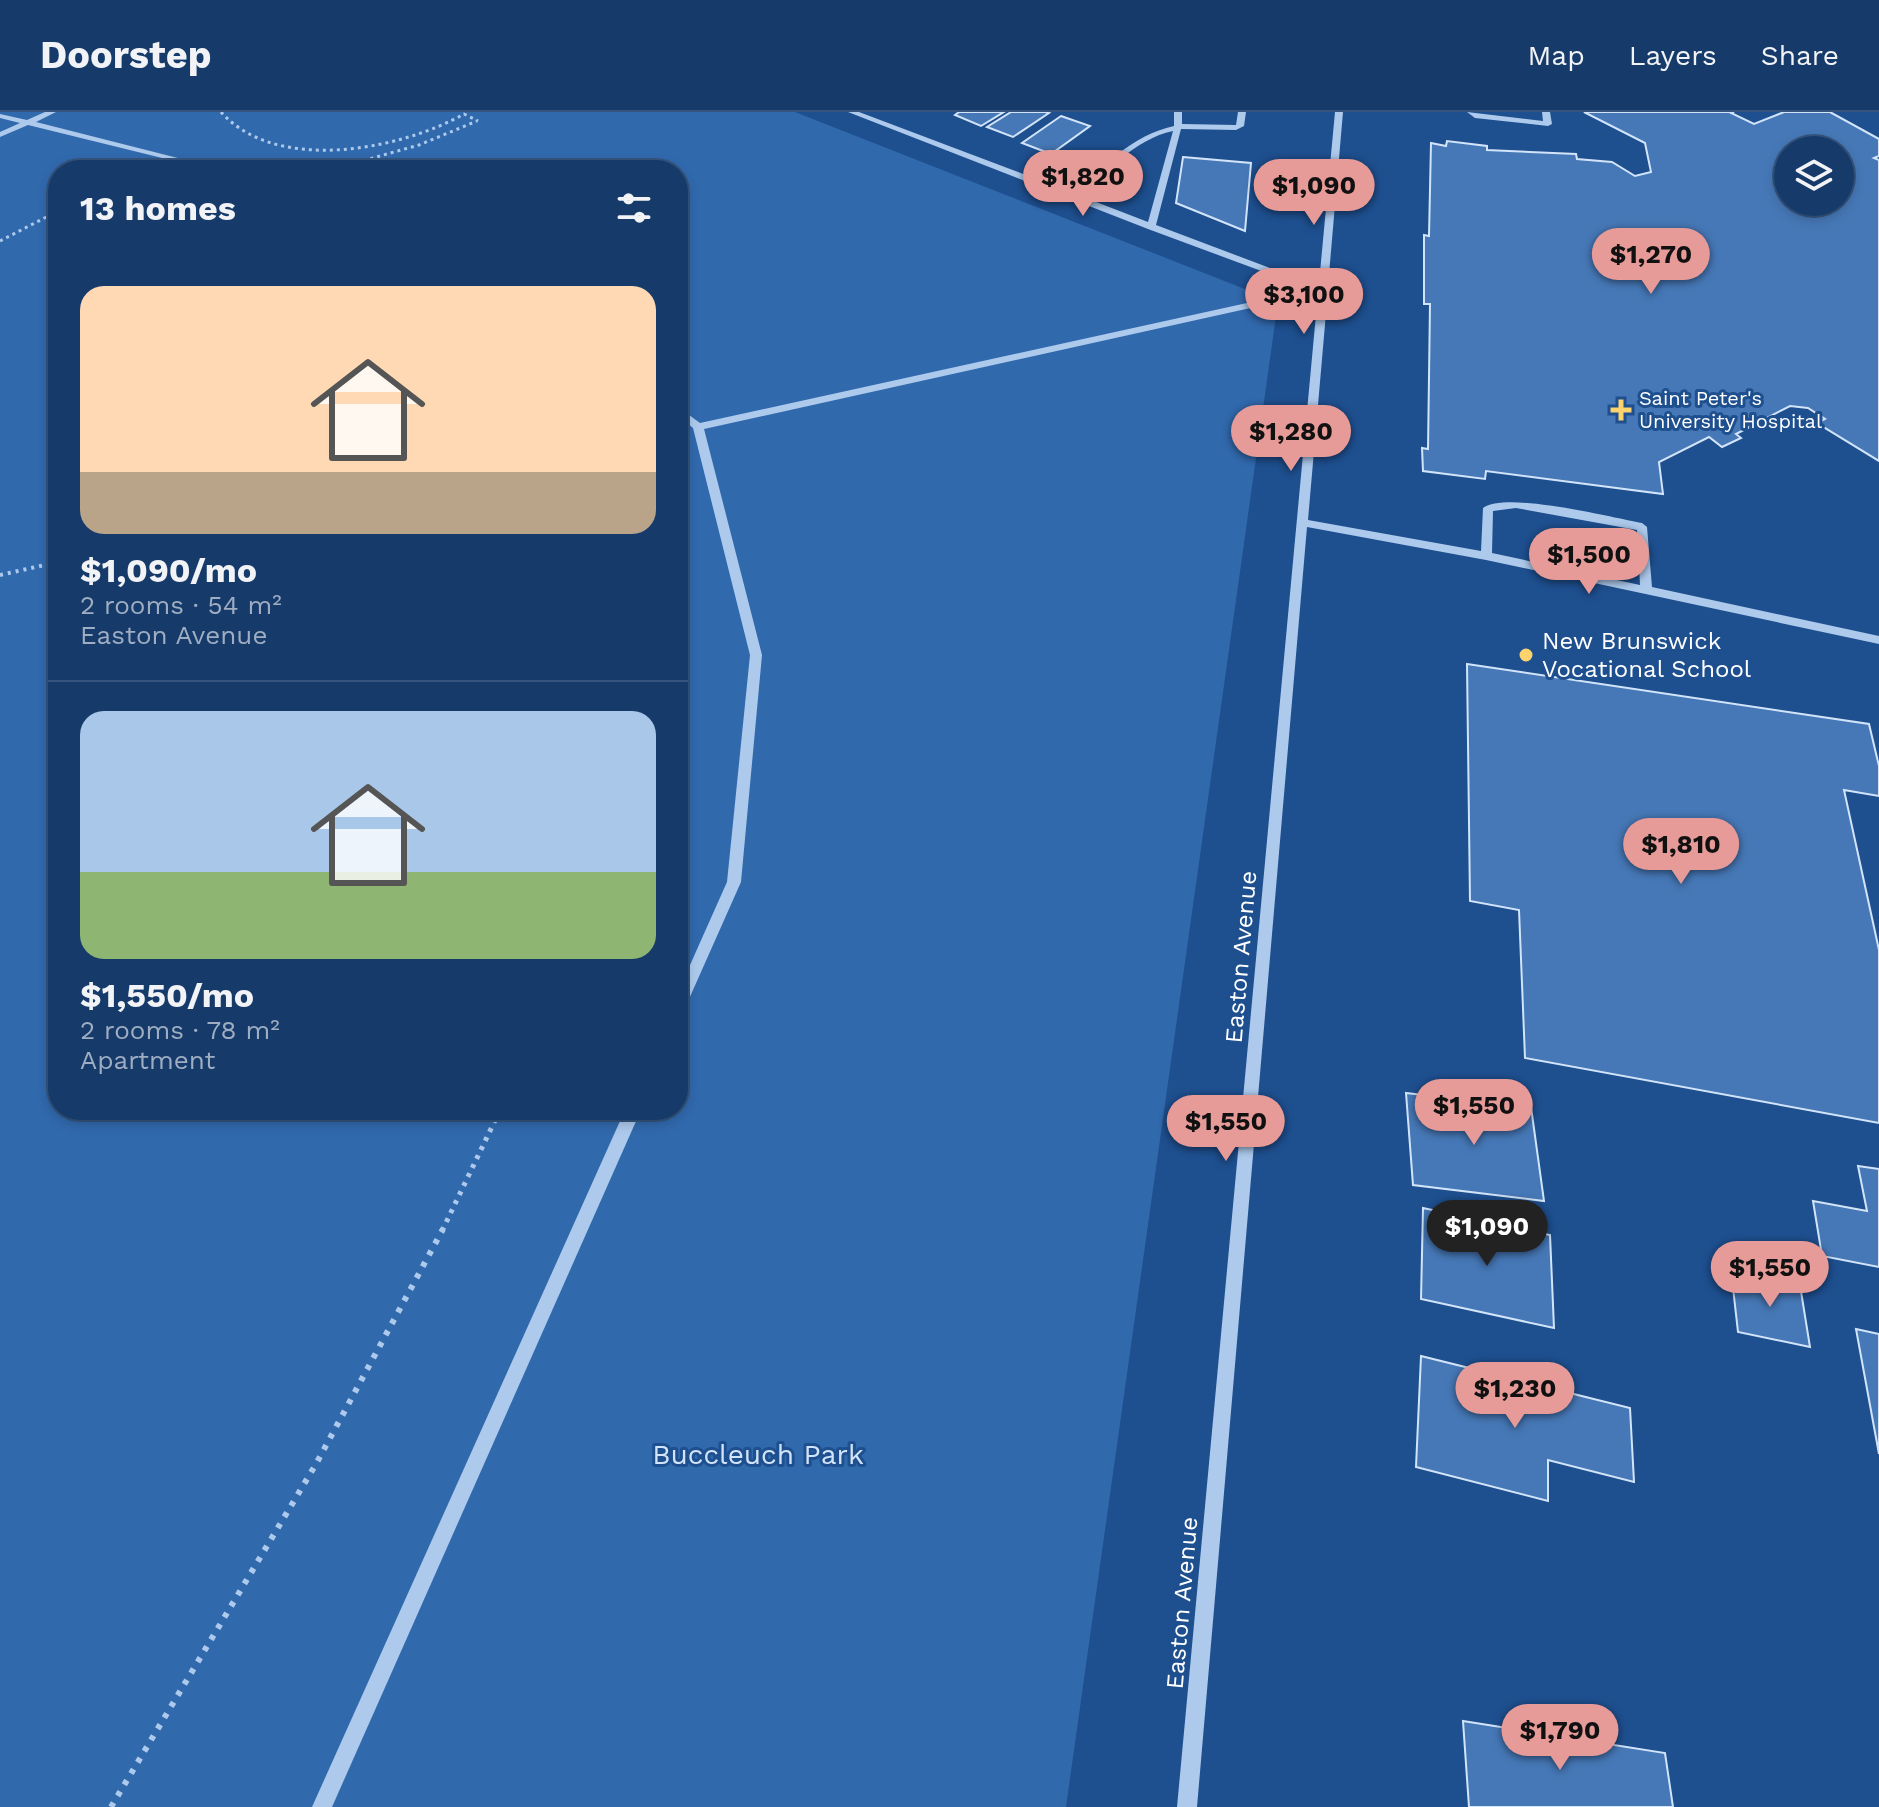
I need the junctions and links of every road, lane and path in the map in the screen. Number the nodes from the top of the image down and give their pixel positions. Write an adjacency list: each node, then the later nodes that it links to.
1 (52, 112): 12 (street)
2 (221, 112): 10 (path)
3 (458, 112): 10 (path)
4 (852, 112): 17 (street)
5 (1178, 112): 13 (street)
6 (1242, 112): 13 (street)
7 (1339, 112): 21 (street, Easton Avenue)
8 (1471, 112): 9 (street)
9 (1546, 112)
10 (466, 113): 16 (path)
11 (0, 116): 12 (street)
12 (21, 124): 14 (street); 15 (street)
13 (1178, 127): 17 (street); 19 (street)
14 (0, 135)
15 (184, 160)
16 (366, 160)
17 (1072, 196): 19 (street)
18 (48, 216): 20 (path)
19 (1151, 227): 21 (street)
20 (0, 241)
21 (1326, 288): 23 (street); 24 (street, Easton Avenue)
22 (688, 418): 23 (street)
23 (698, 427): 30 (street)
24 (1304, 523): 25 (street); 35 (street, Easton Avenue)
25 (1486, 556): 28 (street); 28 (street)
26 (48, 564): 27 (path)
27 (0, 575)
28 (1646, 590): 29 (street)
29 (1879, 640)
30 (688, 986)
31 (496, 1120): 33 (path)
32 (629, 1120): 34 (street)
33 (111, 1807)
34 (322, 1807)
35 (1187, 1807)

